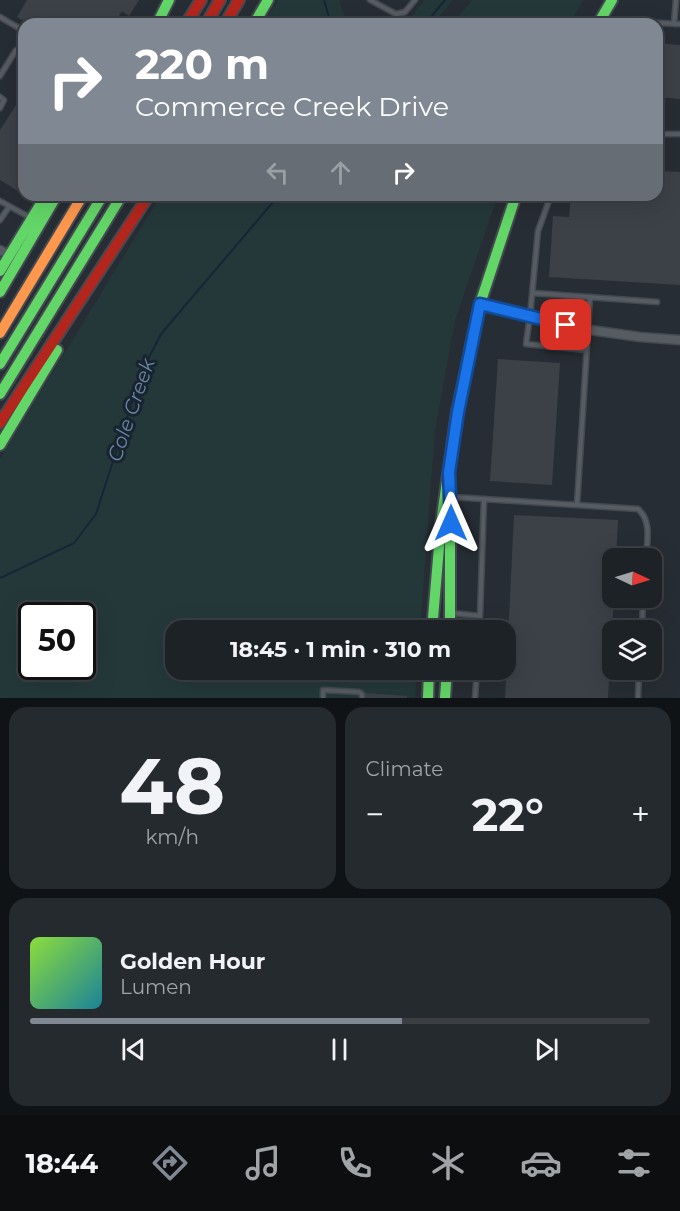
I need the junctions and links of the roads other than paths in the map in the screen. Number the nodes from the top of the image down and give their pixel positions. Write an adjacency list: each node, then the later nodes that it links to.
1 (167, 0): 11 (main road); 12 (main road)
2 (201, 0): 13 (main road)
3 (220, 0): 14 (main road)
4 (239, 0): 15 (main road)
5 (268, 0): 16 (main road)
6 (370, 0): 7 (lane)
7 (415, 0)
8 (612, 0): 17 (main road)
9 (676, 0): 19 (lane)
10 (0, 17): 21 (lane)
11 (154, 18)
12 (160, 18)
13 (190, 18)
14 (210, 18)
15 (228, 18)
16 (258, 18)
17 (601, 18)
18 (663, 24): 19 (lane)
19 (674, 24): 20 (lane)
20 (680, 24)
21 (18, 28)
22 (18, 51): 23 (lane)
23 (0, 76)
24 (0, 97): 25 (lane)
25 (0, 108)
26 (663, 134): 27 (lane)
27 (680, 134)
28 (0, 201): 38 (lane)
29 (42, 201): 39 (main road)
30 (53, 201): 43 (main road)
31 (79, 201): 50 (main road)
32 (99, 201): 53 (main road)
33 (118, 201): 54 (main road)
34 (146, 201): 55 (main road)
35 (146, 201): 56 (main road)
36 (514, 201): 47 (main road)
37 (549, 201): 44 (lane)
38 (9, 207): 39 (lane); 40 (lane)
39 (32, 218): 41 (main road)
40 (0, 220)
41 (5, 253): 42 (main road)
42 (0, 271)
43 (0, 292)
44 (533, 293): 45 (lane); 48 (lane)
45 (590, 297): 46 (lane); 49 (lane)
46 (657, 302)
47 (480, 304): 48 (street); 57 (main road)
48 (531, 316): 49 (street); 52 (lane)
49 (587, 330): 51 (street); 52 (lane)
50 (0, 333)
51 (680, 340)
52 (586, 350): 60 (lane)
53 (0, 364)
54 (0, 394)
55 (0, 423)
56 (0, 445)
57 (449, 472): 58 (main road); 64 (main road)
58 (451, 497): 59 (lane); 62 (main road)
59 (484, 499): 60 (lane); 63 (lane)
60 (577, 505): 61 (lane)
61 (647, 548)
62 (451, 613): 63 (lane); 65 (main road)
63 (480, 616): 66 (lane)
64 (433, 620)
65 (451, 620)
66 (480, 620)
67 (429, 680): 73 (main road)
68 (446, 680): 74 (main road)
69 (476, 680): 75 (lane)
70 (639, 680): 76 (lane)
71 (323, 698): 72 (lane)
72 (362, 698)
73 (428, 698)
74 (445, 698)
75 (475, 698)
76 (638, 698)

